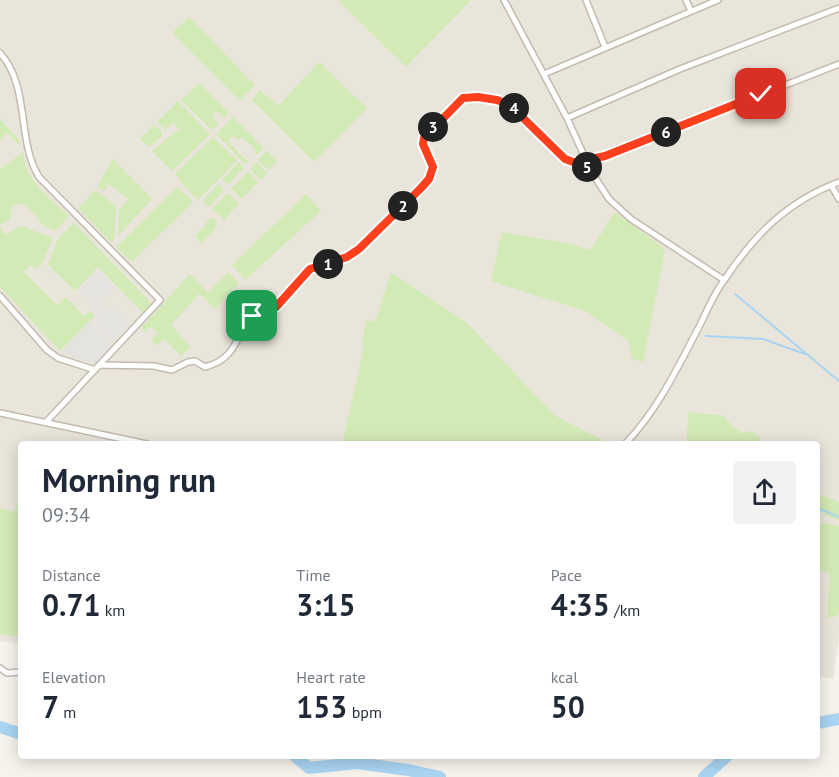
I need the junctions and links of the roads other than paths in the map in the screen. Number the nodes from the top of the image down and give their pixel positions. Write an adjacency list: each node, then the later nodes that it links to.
1 (504, 0): 10 (street)
2 (586, 0): 7 (street)
3 (686, 0): 6 (street)
4 (718, 0): 6 (street)
5 (839, 8): 11 (street)
6 (691, 12): 7 (street)
7 (604, 47): 10 (street)
8 (0, 53): 19 (street)
9 (839, 64): 12 (street)
10 (543, 74): 11 (street)
11 (567, 118): 12 (street)
12 (586, 160): 13 (street)
13 (590, 168): 17 (street); 19 (street)
14 (839, 182): 15 (street)
15 (831, 185): 16 (street); 17 (street)
16 (839, 199)
17 (724, 280): 24 (street)
18 (0, 296): 20 (street)
19 (100, 365): 20 (street)
20 (95, 370): 22 (street)
21 (0, 413): 22 (street)
22 (46, 422): 23 (street)
23 (133, 441)
24 (627, 441)
25 (0, 668): 26 (street)
26 (18, 672)

